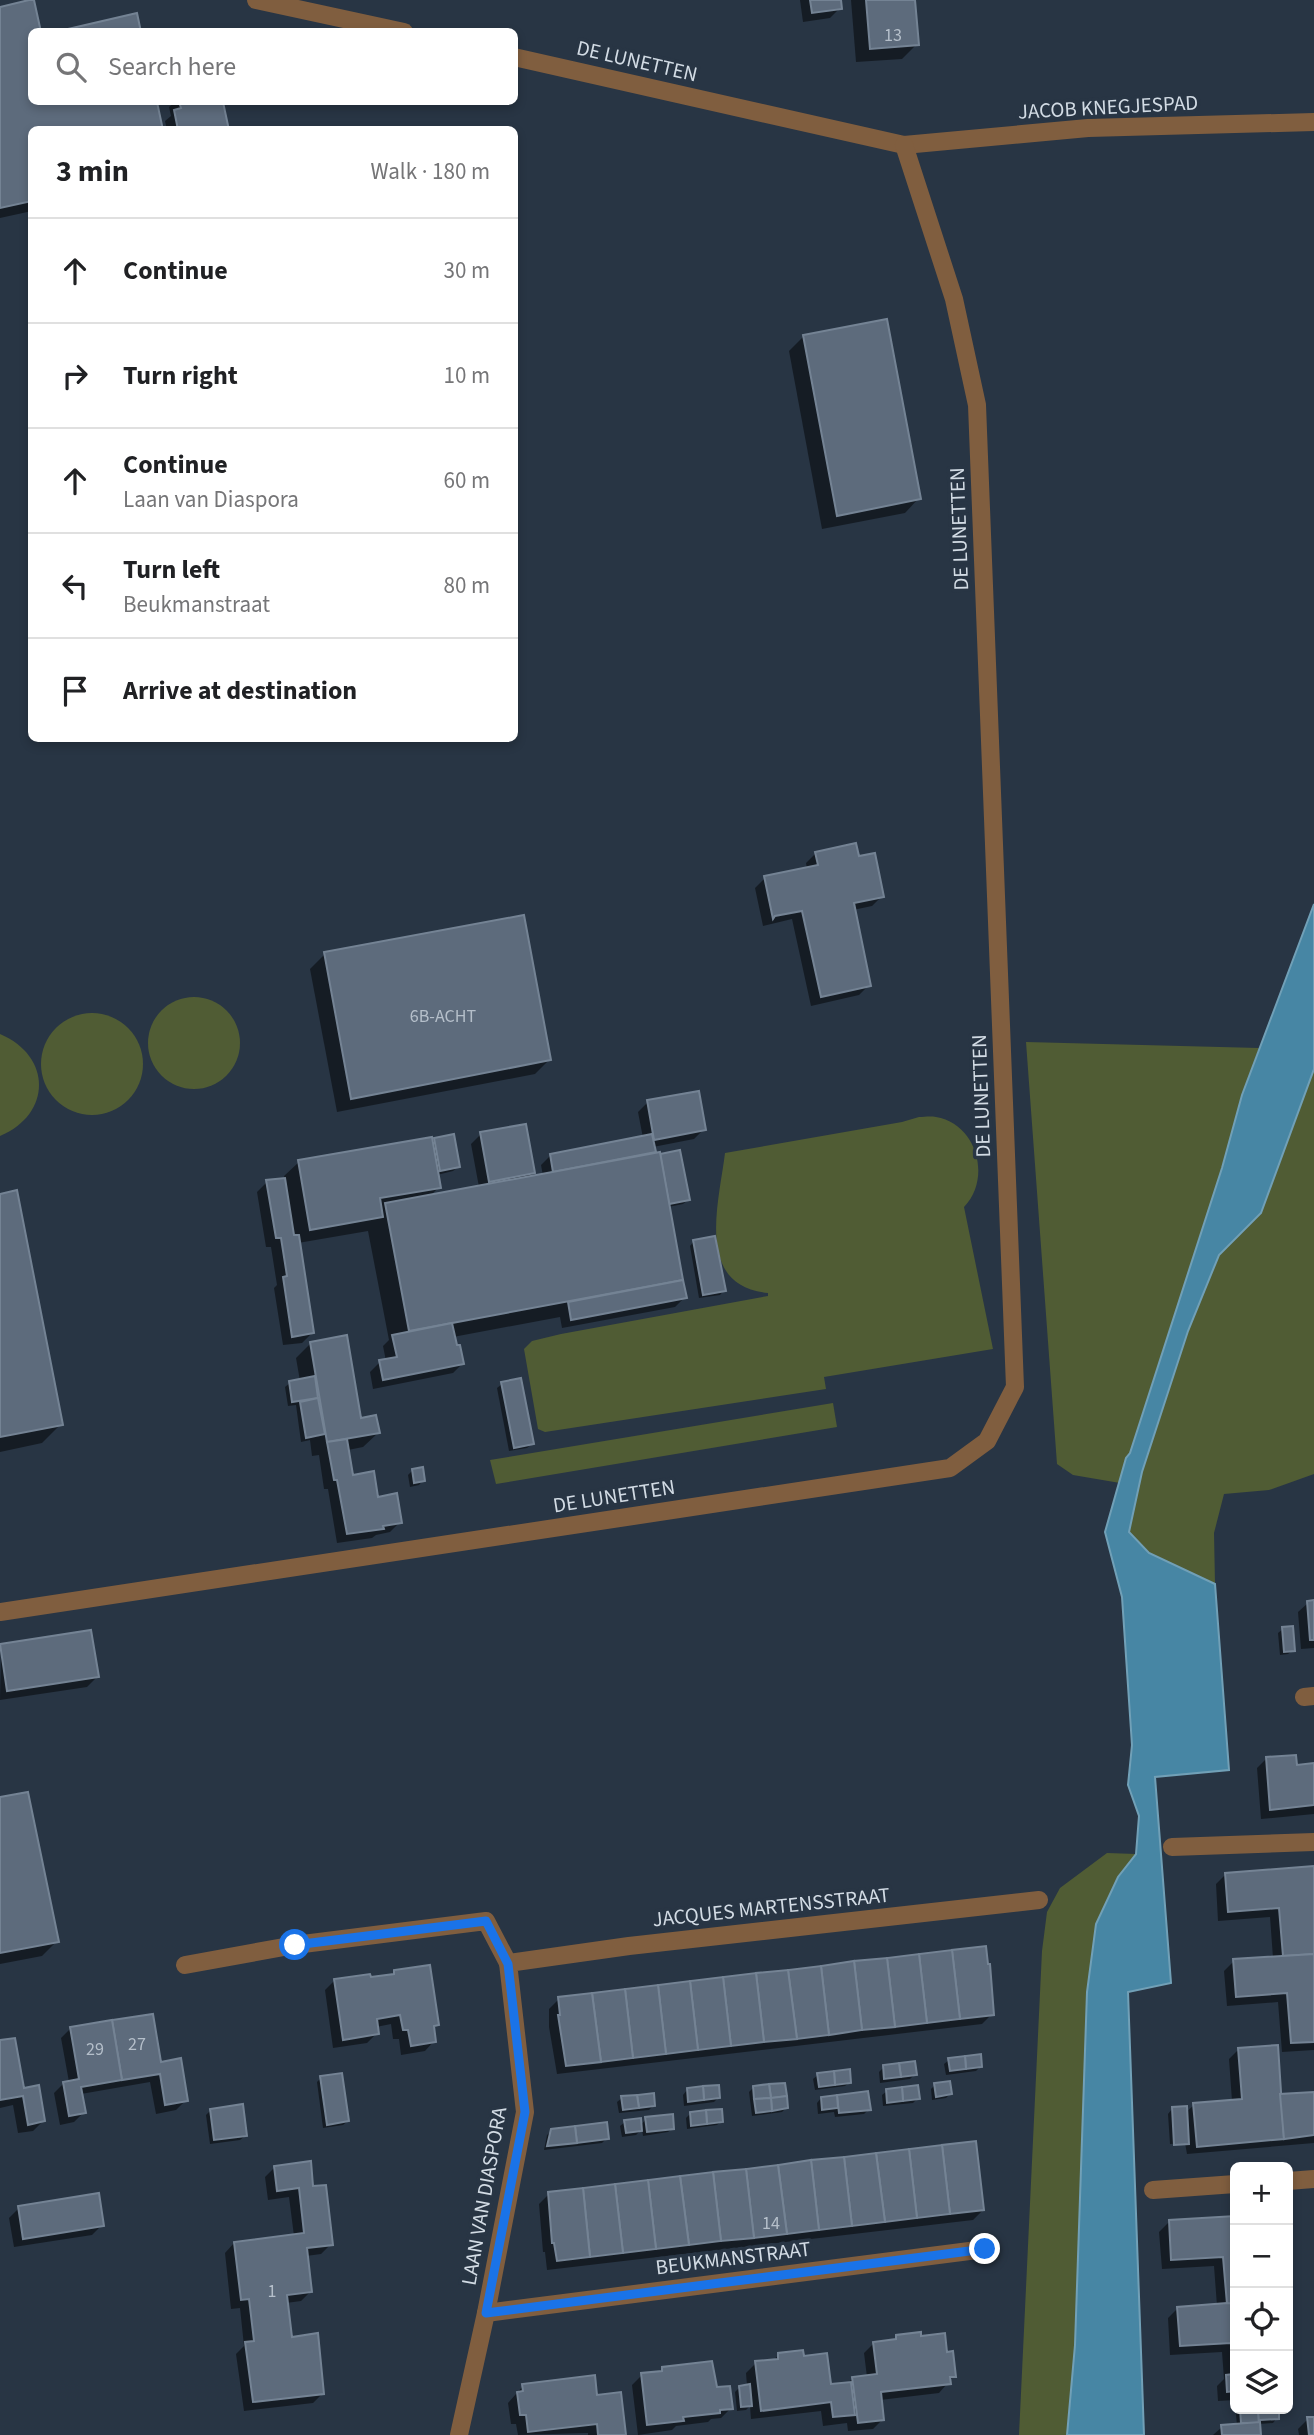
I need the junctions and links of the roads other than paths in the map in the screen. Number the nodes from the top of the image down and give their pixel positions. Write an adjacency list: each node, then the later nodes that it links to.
1 (256, 0): 2 (street)
2 (386, 28)
3 (518, 58): 5 (street, DE LUNETTEN)
4 (1314, 122): 5 (street, JACOB KNEGJESPAD)
5 (904, 145): 6 (street, DE LUNETTEN)
6 (0, 1612)
7 (1314, 1842): 8 (street)
8 (1172, 1847)
9 (1039, 1900): 10 (street, JACQUES MARTENSSTRAAT)
10 (508, 1964): 11 (street); 17 (street, LAAN VAN DIASPORA)
11 (186, 1965)
12 (1314, 2179): 13 (street)
13 (1293, 2181)
14 (1230, 2184): 15 (street)
15 (1153, 2190)
16 (985, 2249): 17 (street, BEUKMANSTRAAT)
17 (486, 2313): 18 (street, LAAN VAN DIASPORA)
18 (459, 2435)

